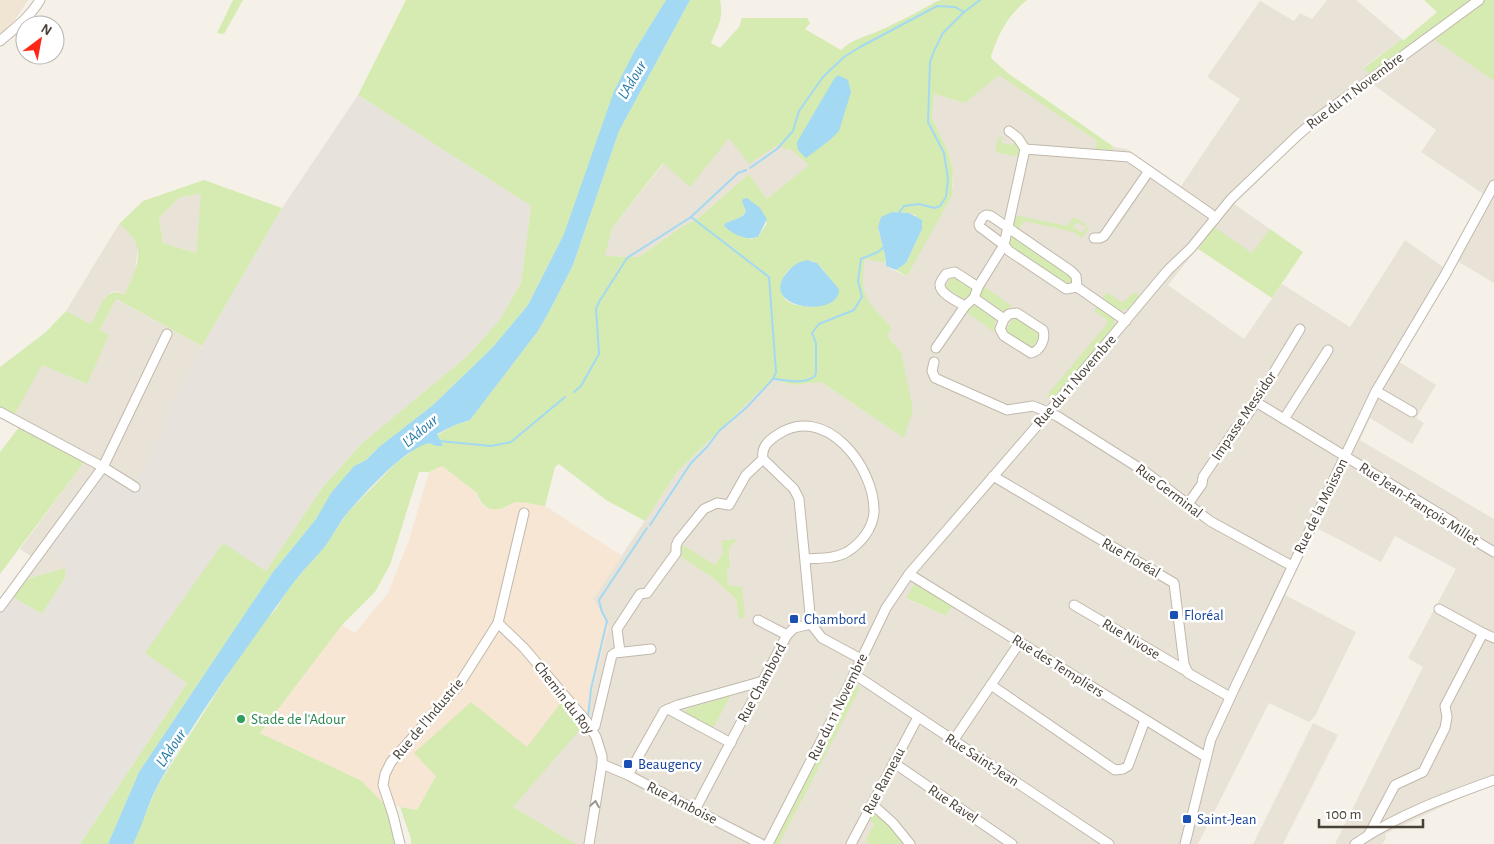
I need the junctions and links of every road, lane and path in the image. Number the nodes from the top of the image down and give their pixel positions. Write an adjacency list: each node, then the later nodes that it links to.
1 (40, 0): 3 (street)
2 (1479, 0): 8 (street, Rue du 11 Novembre)
3 (0, 41)
4 (1009, 130): 5 (street)
5 (1025, 149): 6 (street); 9 (street)
6 (1149, 171): 8 (street); 10 (street)
7 (1494, 185): 23 (street, Rue de la Moisson)
8 (1215, 219): 17 (street, Rue du 11 Novembre)
9 (1009, 229): 11 (street); 11 (street); 13 (street)
10 (1094, 238)
11 (1004, 245): 12 (street); 13 (street)
12 (978, 287): 14 (street); 15 (street)
13 (1077, 287): 17 (street)
14 (974, 298): 15 (street); 16 (street)
15 (965, 306): 20 (street)
16 (1004, 319): 16 (street)
17 (1126, 321): 26 (street, Rue du 11 Novembre)
18 (1300, 329): 24 (street, Impasse Messidor)
19 (167, 334): 31 (street)
20 (936, 348)
21 (1328, 350): 28 (street)
22 (934, 362): 26 (street, Rue Germinal)
23 (1376, 391): 27 (street); 29 (street, Rue de la Moisson)
24 (1256, 402): 28 (street, Rue Jean-François Millet); 34 (street, Impasse Messidor)
25 (0, 412): 31 (street)
26 (1048, 412): 32 (street, Rue du 11 Novembre); 34 (street, Rue Germinal)
27 (1412, 412)
28 (1284, 419): 29 (street, Rue Jean-François Millet)
29 (1345, 456): 36 (street, Rue Jean-François Millet); 38 (street, Rue de la Moisson)
30 (763, 459): 37 (street); 37 (street); 51 (street)
31 (103, 467): 33 (street); 41 (street)
32 (993, 476): 39 (street, Rue du 11 Novembre); 53 (street, Rue Floréal)
33 (135, 487)
34 (1188, 504): 38 (street, Rue Germinal)
35 (524, 513): 44 (street, Rue de l'Industrie)
36 (1494, 552)
37 (805, 560): 45 (street)
38 (1292, 566): 57 (street, Rue de la Moisson)
39 (909, 574): 49 (street, Rue des Templiers); 52 (street, Rue du 11 Novembre)
40 (1074, 605): 53 (street, Rue Nivose)
41 (0, 607)
42 (1439, 609): 46 (street)
43 (758, 620): 47 (street)
44 (498, 623): 61 (street, Chemin du Roy); 72 (street, Rue de l'Industrie)
45 (811, 624): 47 (street, Rue Chambord); 52 (street)
46 (1483, 633): 48 (street); 71 (street)
47 (787, 635): 55 (street, Rue Chambord)
48 (1494, 638)
49 (1020, 642): 56 (street); 60 (street, Rue des Templiers)
50 (651, 649): 51 (street)
51 (620, 652): 61 (street)
52 (861, 659): 54 (street, Rue du 11 Novembre)
53 (1188, 672): 57 (street)
54 (854, 674): 59 (street, Rue Saint-Jean); 75 (street, Rue du 11 Novembre)
55 (763, 681): 58 (street); 63 (street, Rue Chambord)
56 (991, 685): 60 (street); 62 (street)
57 (1230, 698): 64 (street, Rue de la Moisson)
58 (668, 710): 63 (street); 67 (street)
59 (918, 717): 62 (street, Rue Saint-Jean); 65 (street, Rue Rameau)
60 (1144, 720): 64 (street, Rue des Templiers)
61 (592, 729): 66 (street, Chemin du Roy)
62 (953, 741): 79 (street, Rue Saint-Jean)
63 (731, 743): 70 (street, Rue Chambord)
64 (1206, 757): 80 (street, Rue de la Moisson)
65 (894, 763): 69 (street, Rue Rameau); 78 (street, Rue Ravel)
66 (602, 764): 67 (street, Rue Amboise); 73 (street, Chemin du Roy, one-way to 66)
67 (628, 775): 70 (street, Rue Amboise)
68 (1494, 780): 71 (street)
69 (872, 804): 76 (street, Rue Rameau); 77 (street)
70 (695, 810): 74 (street, Rue Amboise)
71 (1369, 834): 81 (street)
72 (400, 844)
73 (588, 844)
74 (760, 844)
75 (768, 844)
76 (851, 844)
77 (910, 844)
78 (1012, 844)
79 (1109, 844)
80 (1185, 844)
81 (1355, 844)

